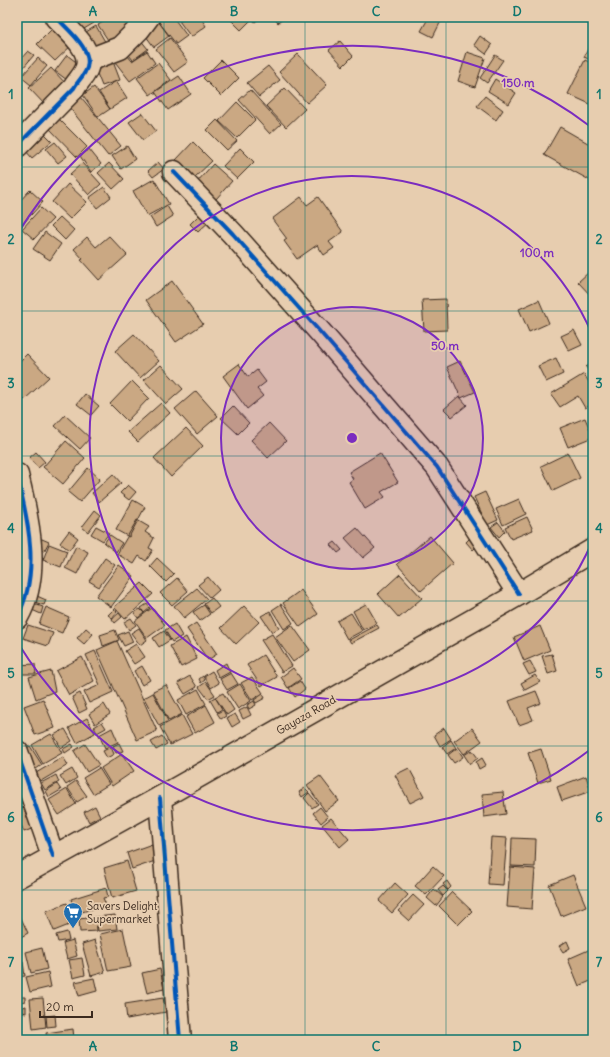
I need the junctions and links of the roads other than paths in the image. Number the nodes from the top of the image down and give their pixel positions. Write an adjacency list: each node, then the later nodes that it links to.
1 (56, 17): 3 (street)
2 (148, 17): 3 (street)
3 (89, 60): 4 (street)
4 (17, 146)
5 (174, 172): 8 (street)
6 (17, 475): 9 (street)
7 (593, 550): 8 (street, Gayaza Road)
8 (519, 594): 11 (street, Gayaza Road)
9 (17, 617)
10 (17, 752): 12 (street)
11 (160, 798): 12 (street, Gayaza Road); 14 (street)
12 (53, 856): 13 (street, Gayaza Road)
13 (17, 877)
14 (180, 1040)

